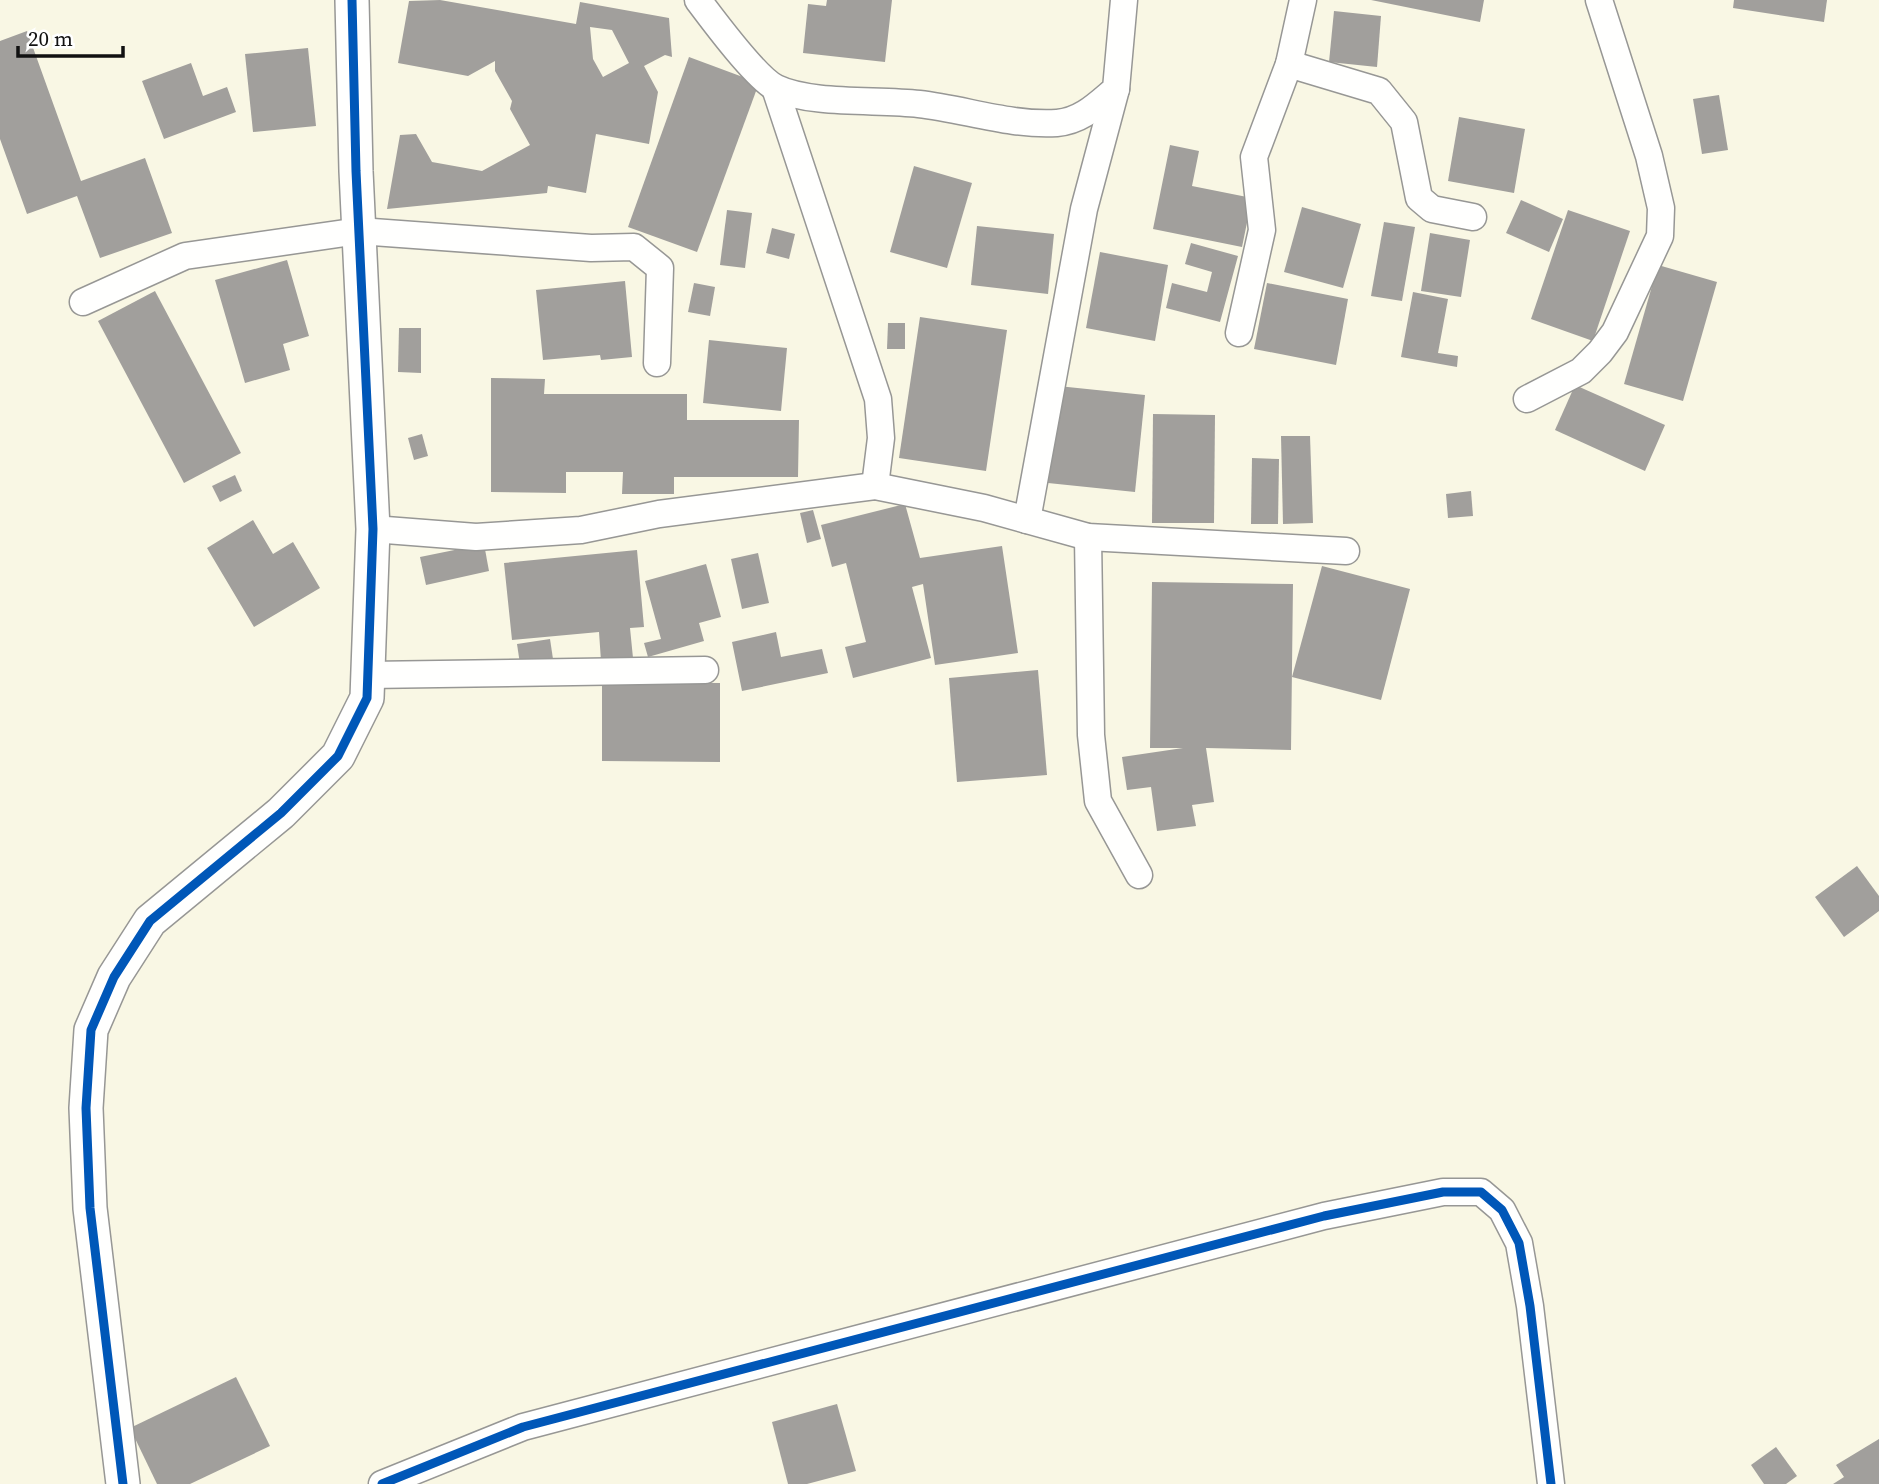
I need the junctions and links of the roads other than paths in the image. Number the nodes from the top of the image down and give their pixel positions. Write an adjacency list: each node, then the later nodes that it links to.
1 (352, 0): 10 (street)
2 (698, 0): 7 (street)
3 (1124, 0): 8 (street)
4 (1303, 0): 6 (street)
5 (1599, 0): 14 (street)
6 (1289, 64): 9 (street); 12 (street)
7 (775, 88): 8 (street); 15 (street)
8 (1116, 89): 16 (street)
9 (1473, 217)
10 (359, 232): 11 (street); 13 (street); 17 (street)
11 (83, 302)
12 (1239, 333)
13 (656, 363)
14 (1527, 399)
15 (875, 486): 16 (street); 17 (street)
16 (1027, 520): 18 (street)
17 (373, 529): 21 (street)
18 (1088, 537): 19 (street); 22 (street)
19 (1346, 551)
20 (705, 670): 21 (street)
21 (368, 675): 23 (street)
22 (1139, 876)
23 (122, 1484)
24 (382, 1484): 25 (street)
25 (1551, 1484)

